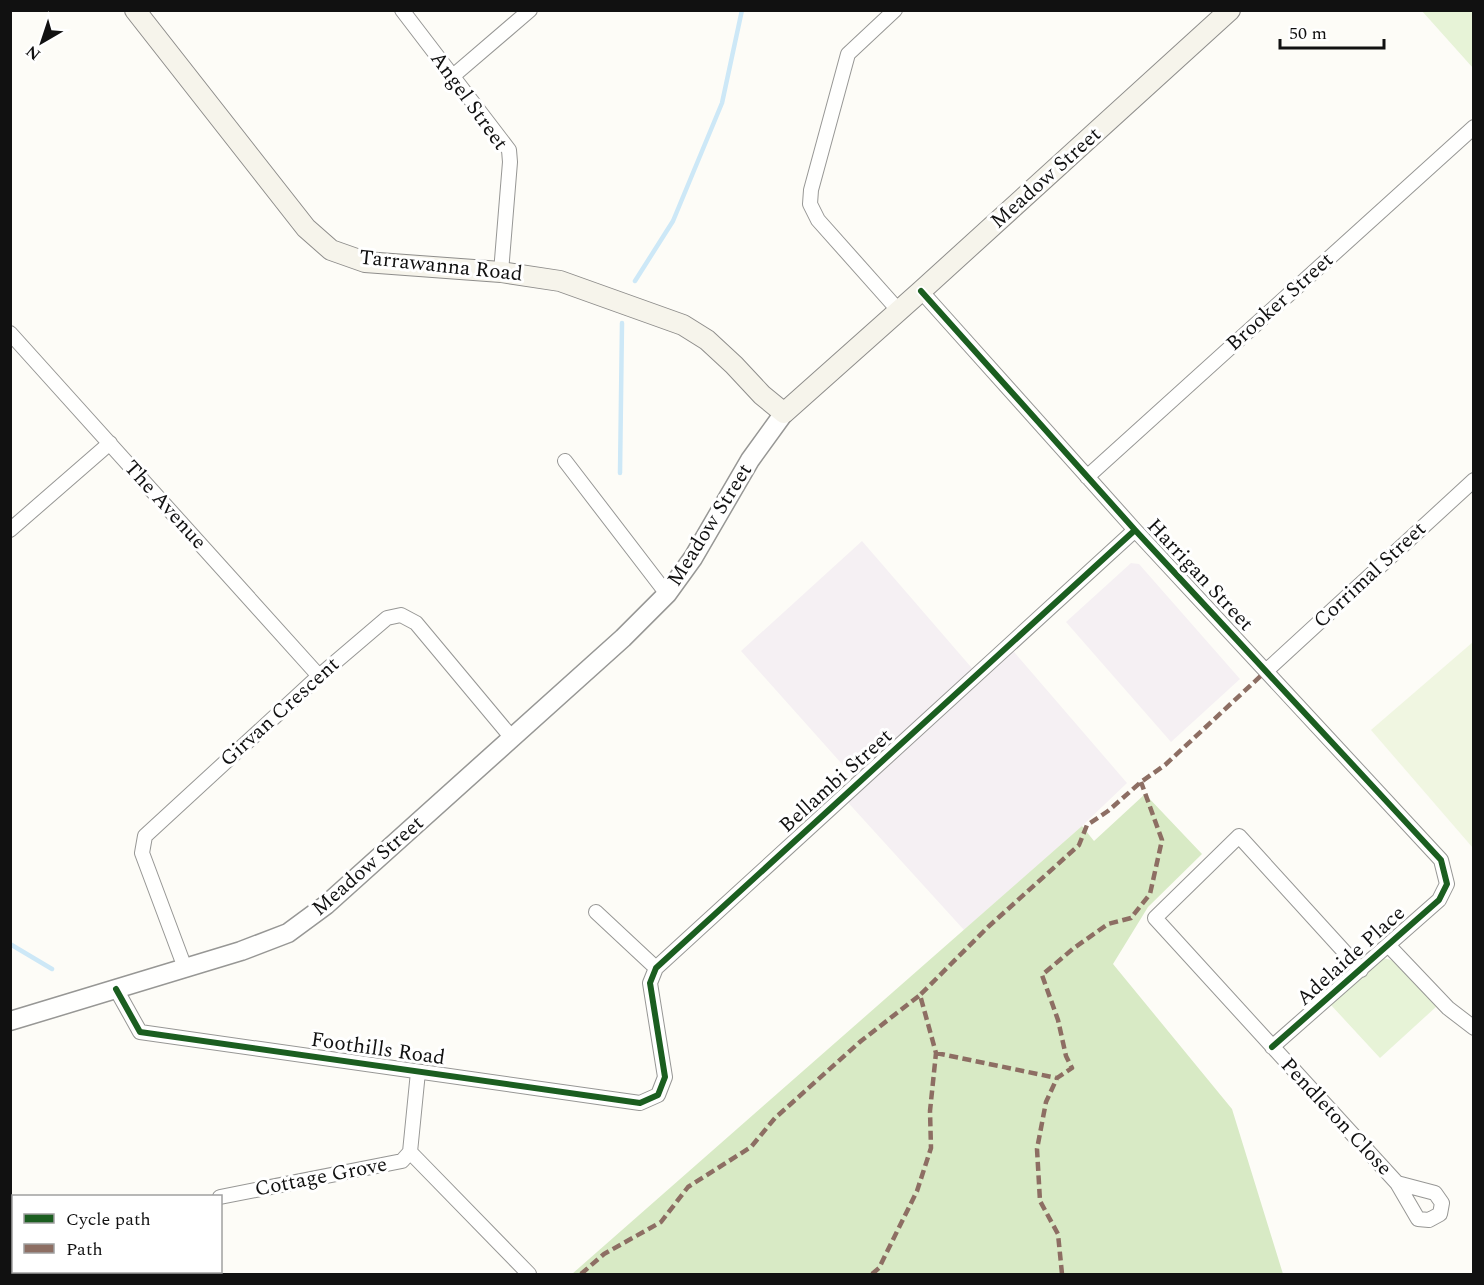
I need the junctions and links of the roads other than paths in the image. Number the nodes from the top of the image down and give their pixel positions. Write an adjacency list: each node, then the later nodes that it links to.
1 (135, 10): 8 (main road, Tarrawanna Road)
2 (402, 10): 6 (street, Angel Street)
3 (530, 10): 6 (street)
4 (895, 10): 10 (street)
5 (1230, 10): 9 (main road, Meadow Street)
6 (453, 76): 8 (street, Angel Street)
7 (1473, 127): 15 (street, Brooker Street)
8 (501, 272): 12 (main road, Tarrawanna Road)
9 (921, 291): 10 (main road, Meadow Street); 15 (street, Harrigan Street)
10 (899, 311): 12 (main road, Meadow Street)
11 (10, 333): 13 (street, The Avenue)
12 (784, 413): 19 (street, Meadow Street)
13 (110, 443): 17 (street); 21 (street, The Avenue)
14 (565, 461): 19 (street)
15 (1087, 477): 18 (street, Harrigan Street)
16 (1473, 480): 20 (street, Corrimal Street)
17 (10, 530)
18 (1135, 530): 20 (street, Harrigan Street); 27 (street, Bellambi Street)
19 (667, 594): 22 (street, Meadow Street)
20 (1266, 671): 23 (street, Harrigan Street)
21 (319, 676): 22 (street, Girvan Crescent); 26 (street, Girvan Crescent)
22 (512, 738): 26 (street, Meadow Street)
23 (1447, 884): 25 (street, Adelaide Place)
24 (596, 912): 27 (street)
25 (1389, 946): 28 (street, Adelaide Place); 31 (street)
26 (185, 968): 29 (street, Meadow Street)
27 (656, 968): 33 (street, Foothills Road)
28 (1361, 970): 32 (street, Adelaide Place); 32 (street, Pendleton Close)
29 (116, 989): 30 (street); 33 (street, Foothills Road)
30 (10, 1021)
31 (1473, 1028)
32 (1272, 1047): 35 (street, Pendleton Close)
33 (418, 1072): 34 (street, Cottage Grove)
34 (410, 1152): 36 (street, Cottage Grove); 37 (street)
35 (1397, 1183)
36 (222, 1197)
37 (529, 1275)

